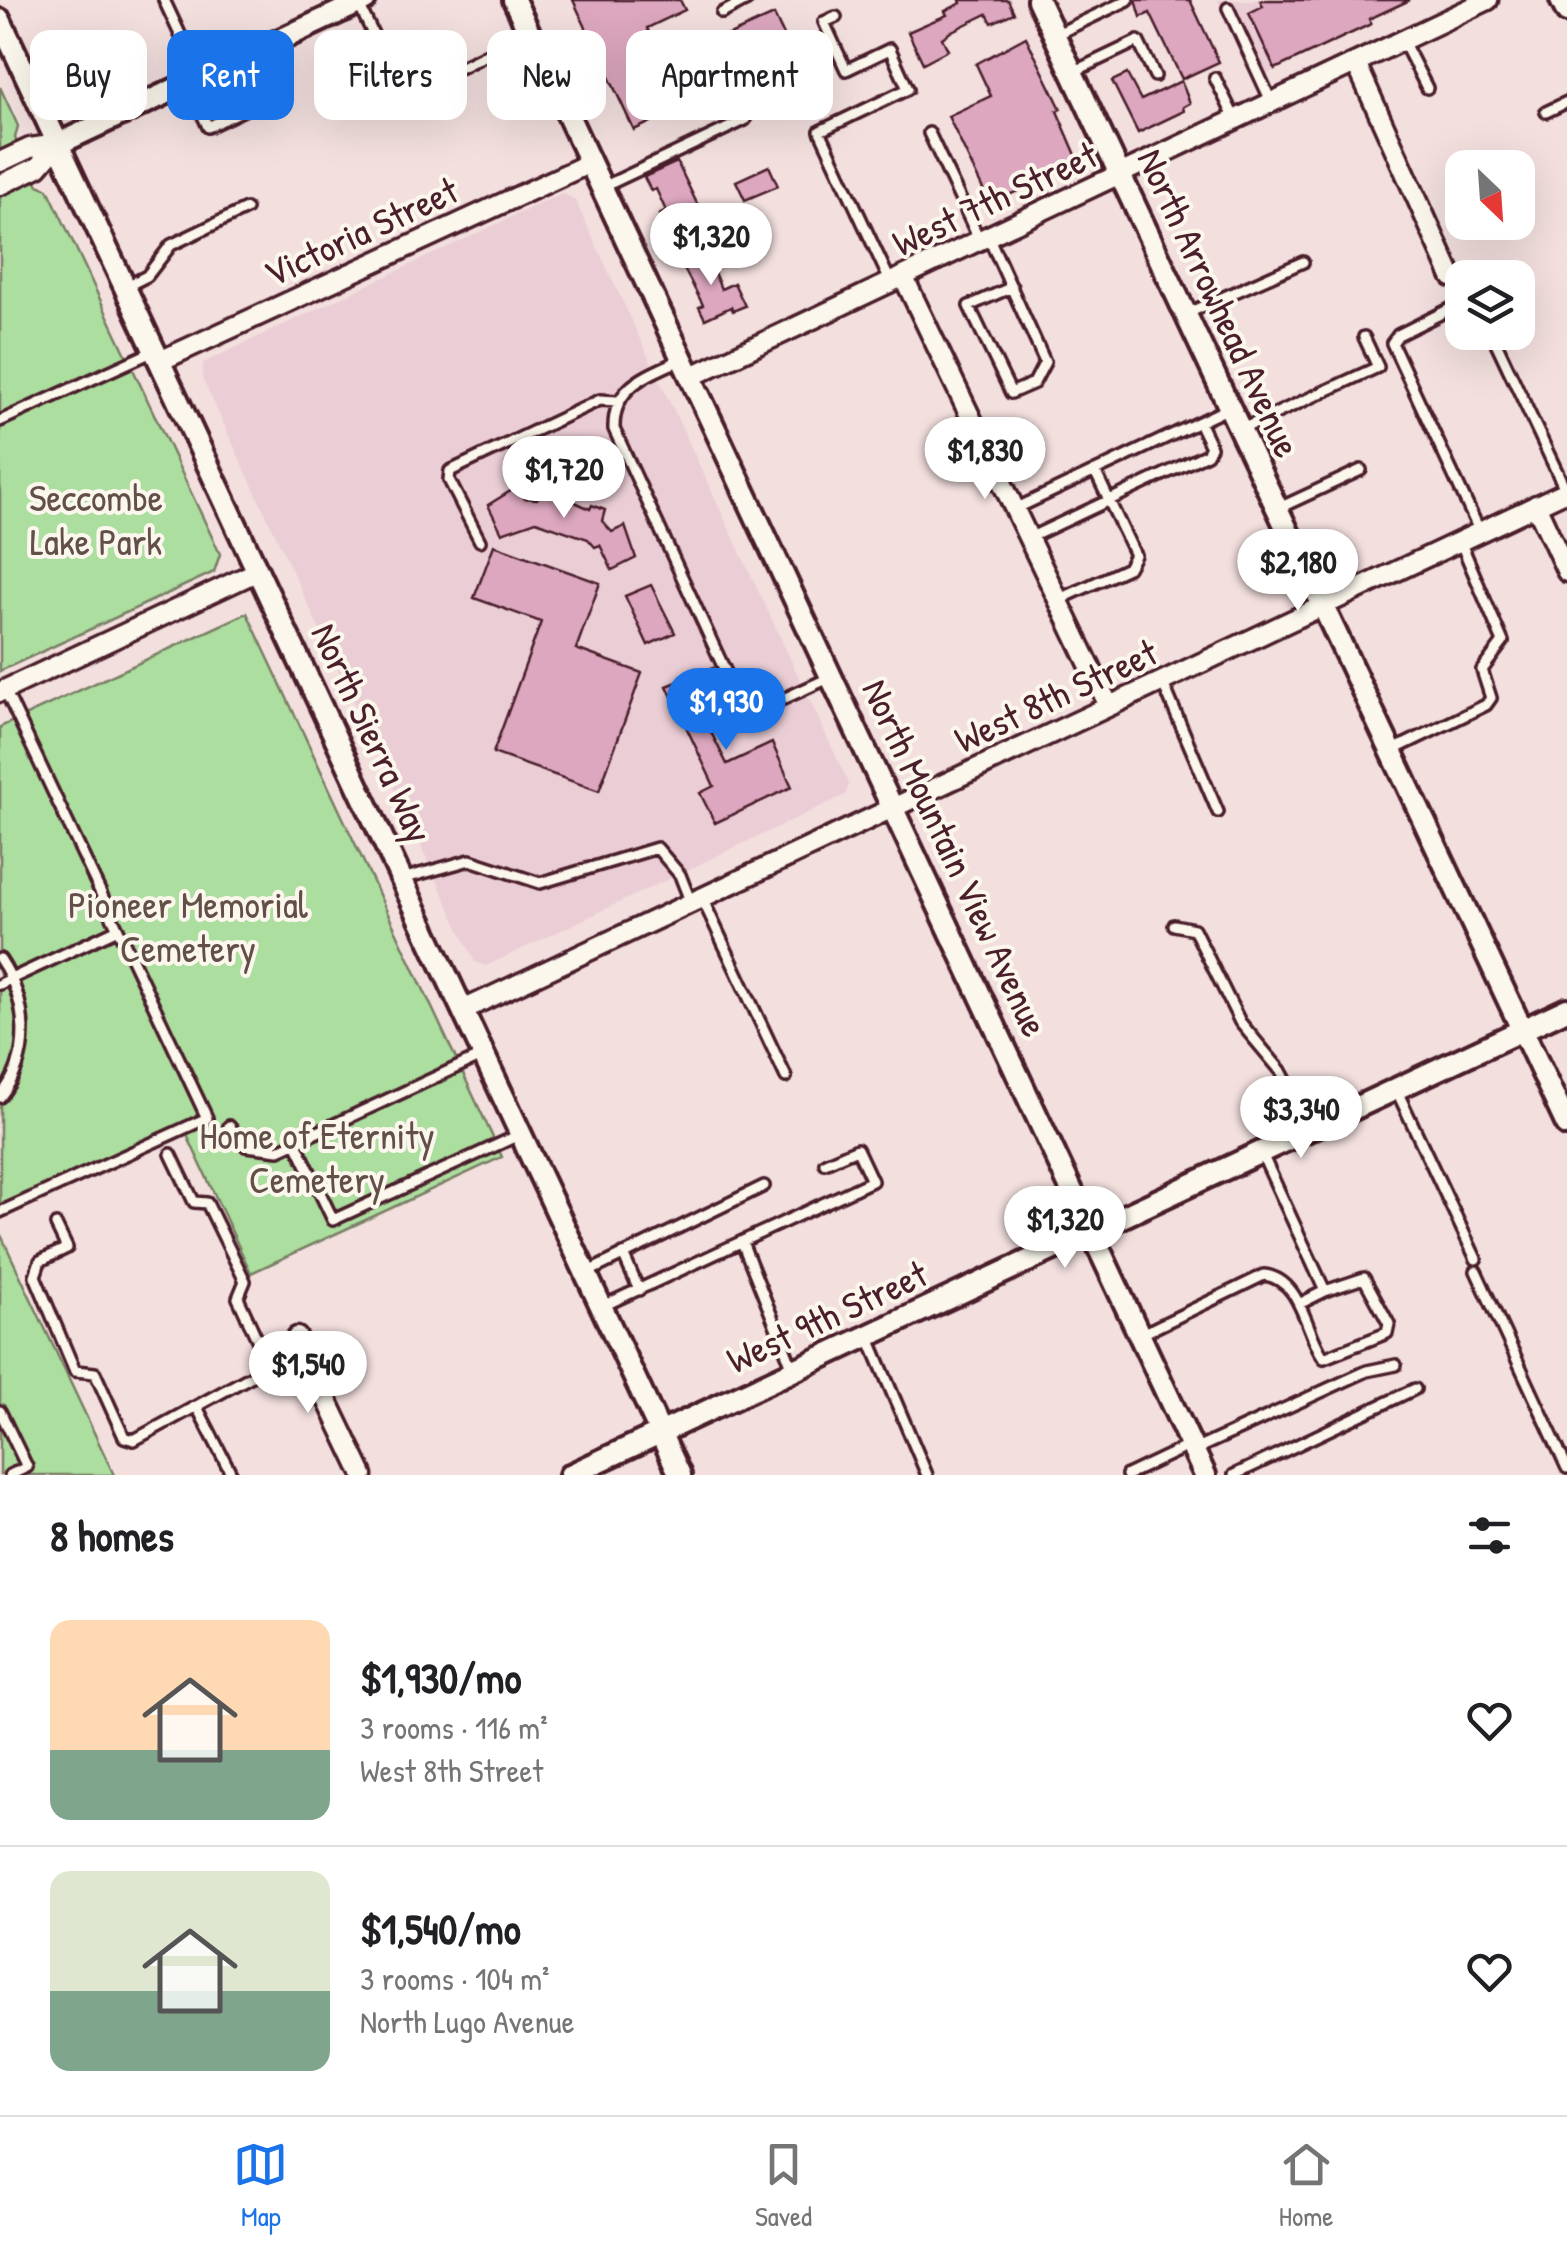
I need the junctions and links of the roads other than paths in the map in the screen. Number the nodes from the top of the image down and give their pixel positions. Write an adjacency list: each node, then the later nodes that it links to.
1 (164, 0): 14 (lane)
2 (514, 0): 15 (street, North Mountain View Avenue)
3 (748, 0): 11 (lane)
4 (1038, 0): 17 (street, North Arrowhead Avenue)
5 (1128, 0): 17 (lane)
6 (1488, 0): 18 (street, West 7th Street)
7 (1562, 0): 10 (street)
8 (362, 2): 16 (street); 19 (lane)
9 (1228, 8): 27 (lane)
10 (1567, 12)
11 (722, 13)
12 (836, 16): 43 (lane)
13 (0, 20): 33 (street, North Sierra Way)
14 (175, 30)
15 (528, 30)
16 (294, 34)
17 (1054, 35): 21 (street, North Arrowhead Avenue)
18 (1403, 41): 20 (street, West 7th Street); 24 (lane)
19 (487, 54)
20 (1356, 63): 27 (street, West 7th Street); 41 (street)
21 (1072, 73): 22 (lane); 36 (street, North Arrowhead Avenue)
22 (1155, 76)
23 (1215, 78): 31 (lane)
24 (1426, 88)
25 (167, 94): 33 (street)
26 (1567, 102): 28 (lane)
27 (1272, 104): 31 (street, West 7th Street)
28 (1546, 112)
29 (570, 120): 35 (street, North Mountain View Avenue)
30 (745, 120): 38 (lane)
31 (1236, 121): 36 (street, West 7th Street)
32 (929, 134): 40 (lane)
33 (58, 144): 34 (street); 37 (street); 44 (street, North Sierra Way)
34 (0, 162)
35 (590, 162): 38 (street, North Mountain View Avenue); 50 (street, Victoria Street)
36 (1121, 176): 40 (street, West 7th Street); 47 (street, North Arrowhead Avenue)
37 (0, 185)
38 (602, 188): 51 (street, North Mountain View Avenue)
39 (246, 208): 44 (lane)
40 (985, 240): 43 (street, West 7th Street); 45 (lane)
41 (1445, 261)
42 (1302, 262): 47 (lane)
43 (898, 281): 51 (street, West 7th Street); 62 (street)
44 (125, 287): 50 (street, North Sierra Way)
45 (1012, 288): 45 (lane)
46 (1445, 312): 64 (lane)
47 (1186, 314): 53 (street, North Arrowhead Avenue)
48 (1364, 337): 56 (lane)
49 (1499, 350): 59 (lane)
50 (157, 356): 54 (lane); 68 (street, North Sierra Way)
51 (686, 368): 52 (lane); 72 (street, North Mountain View Avenue)
52 (617, 401): 66 (lane); 72 (lane)
53 (1229, 408): 55 (lane); 56 (street, North Arrowhead Avenue)
54 (0, 420)
55 (1200, 422): 58 (lane); 60 (lane)
56 (1240, 430): 63 (street, North Arrowhead Avenue)
57 (1362, 470): 63 (lane)
58 (1095, 471): 60 (lane); 62 (lane)
59 (1566, 491): 61 (street, West 8th Street)
60 (1108, 501): 65 (lane); 70 (lane)
61 (1536, 505): 64 (street, West 8th Street); 69 (street)
62 (1014, 509): 65 (street)
63 (1276, 509): 71 (street, North Arrowhead Avenue)
64 (1480, 532): 67 (street, West 8th Street)
65 (1028, 538): 70 (street)
66 (480, 541)
67 (1460, 542): 71 (street, West 8th Street); 76 (lane)
68 (258, 572): 74 (street); 79 (street, North Sierra Way)
69 (1567, 572)
70 (1058, 600): 75 (street)
71 (1322, 606): 73 (street, West 8th Street); 76 (street, North Arrowhead Avenue)
72 (831, 677): 77 (street, North Mountain View Avenue)
73 (1162, 681): 75 (street, West 8th Street); 78 (lane)
74 (3, 691): 82 (lane)
75 (1109, 706): 77 (street, West 8th Street)
76 (1390, 751): 88 (street, North Arrowhead Avenue)
77 (892, 808): 80 (street, West 8th Street); 104 (street, North Mountain View Avenue)
78 (1218, 812)
79 (402, 879): 80 (lane); 87 (street, North Sierra Way)
80 (696, 901): 87 (street, West 8th Street); 90 (lane)
81 (1174, 926): 95 (lane)
82 (118, 929): 84 (lane); 102 (lane)
83 (0, 960): 84 (lane)
84 (12, 978): 85 (lane); 92 (lane)
85 (0, 984)
86 (1567, 1009): 88 (street, West 9th Street)
87 (463, 1010): 89 (street, North Sierra Way)
88 (1523, 1030): 91 (street, West 9th Street); 93 (street, North Arrowhead Avenue)
89 (484, 1054): 96 (street, North Sierra Way); 97 (lane)
90 (786, 1077)
91 (1396, 1089): 95 (street, West 9th Street); 123 (lane)
92 (0, 1097)
93 (1567, 1125)
94 (229, 1126): 97 (lane)
95 (1312, 1129): 98 (street, West 9th Street)
96 (521, 1134): 97 (lane); 107 (street, North Sierra Way)
97 (296, 1145)
98 (1261, 1152): 104 (street, West 9th Street); 109 (lane)
99 (172, 1154): 115 (lane)
100 (825, 1163): 105 (lane)
101 (764, 1186): 106 (lane)
102 (0, 1212)
103 (56, 1225): 119 (lane)
104 (1092, 1232): 112 (street, West 9th Street); 113 (street, North Mountain View Avenue)
105 (742, 1242): 108 (lane); 117 (lane)
106 (624, 1254): 107 (lane); 108 (lane)
107 (586, 1273): 111 (street, North Sierra Way)
108 (639, 1290): 111 (lane)
109 (1325, 1291): 110 (lane); 110 (lane)
110 (1298, 1304): 113 (lane)
111 (602, 1307): 121 (street, North Sierra Way)
112 (868, 1336): 117 (street, West 9th Street); 129 (lane)
113 (1140, 1336): 122 (street, North Mountain View Avenue)
114 (297, 1338): 115 (lane); 126 (street)
115 (262, 1350): 119 (lane)
116 (1396, 1366): 122 (lane)
117 (794, 1371): 121 (street, West 9th Street)
118 (1414, 1389): 132 (lane)
119 (197, 1406): 125 (lane)
120 (0, 1411): 124 (lane)
121 (661, 1433): 127 (street, West 9th Street); 128 (street, North Sierra Way)
122 (1192, 1447): 130 (lane); 131 (street, North Mountain View Avenue)
123 (1567, 1468)
124 (10, 1475)
125 (232, 1475)
126 (363, 1475)
127 (570, 1475)
128 (680, 1475)
129 (927, 1475)
130 (1127, 1475)
131 (1205, 1475)
132 (1234, 1475)

